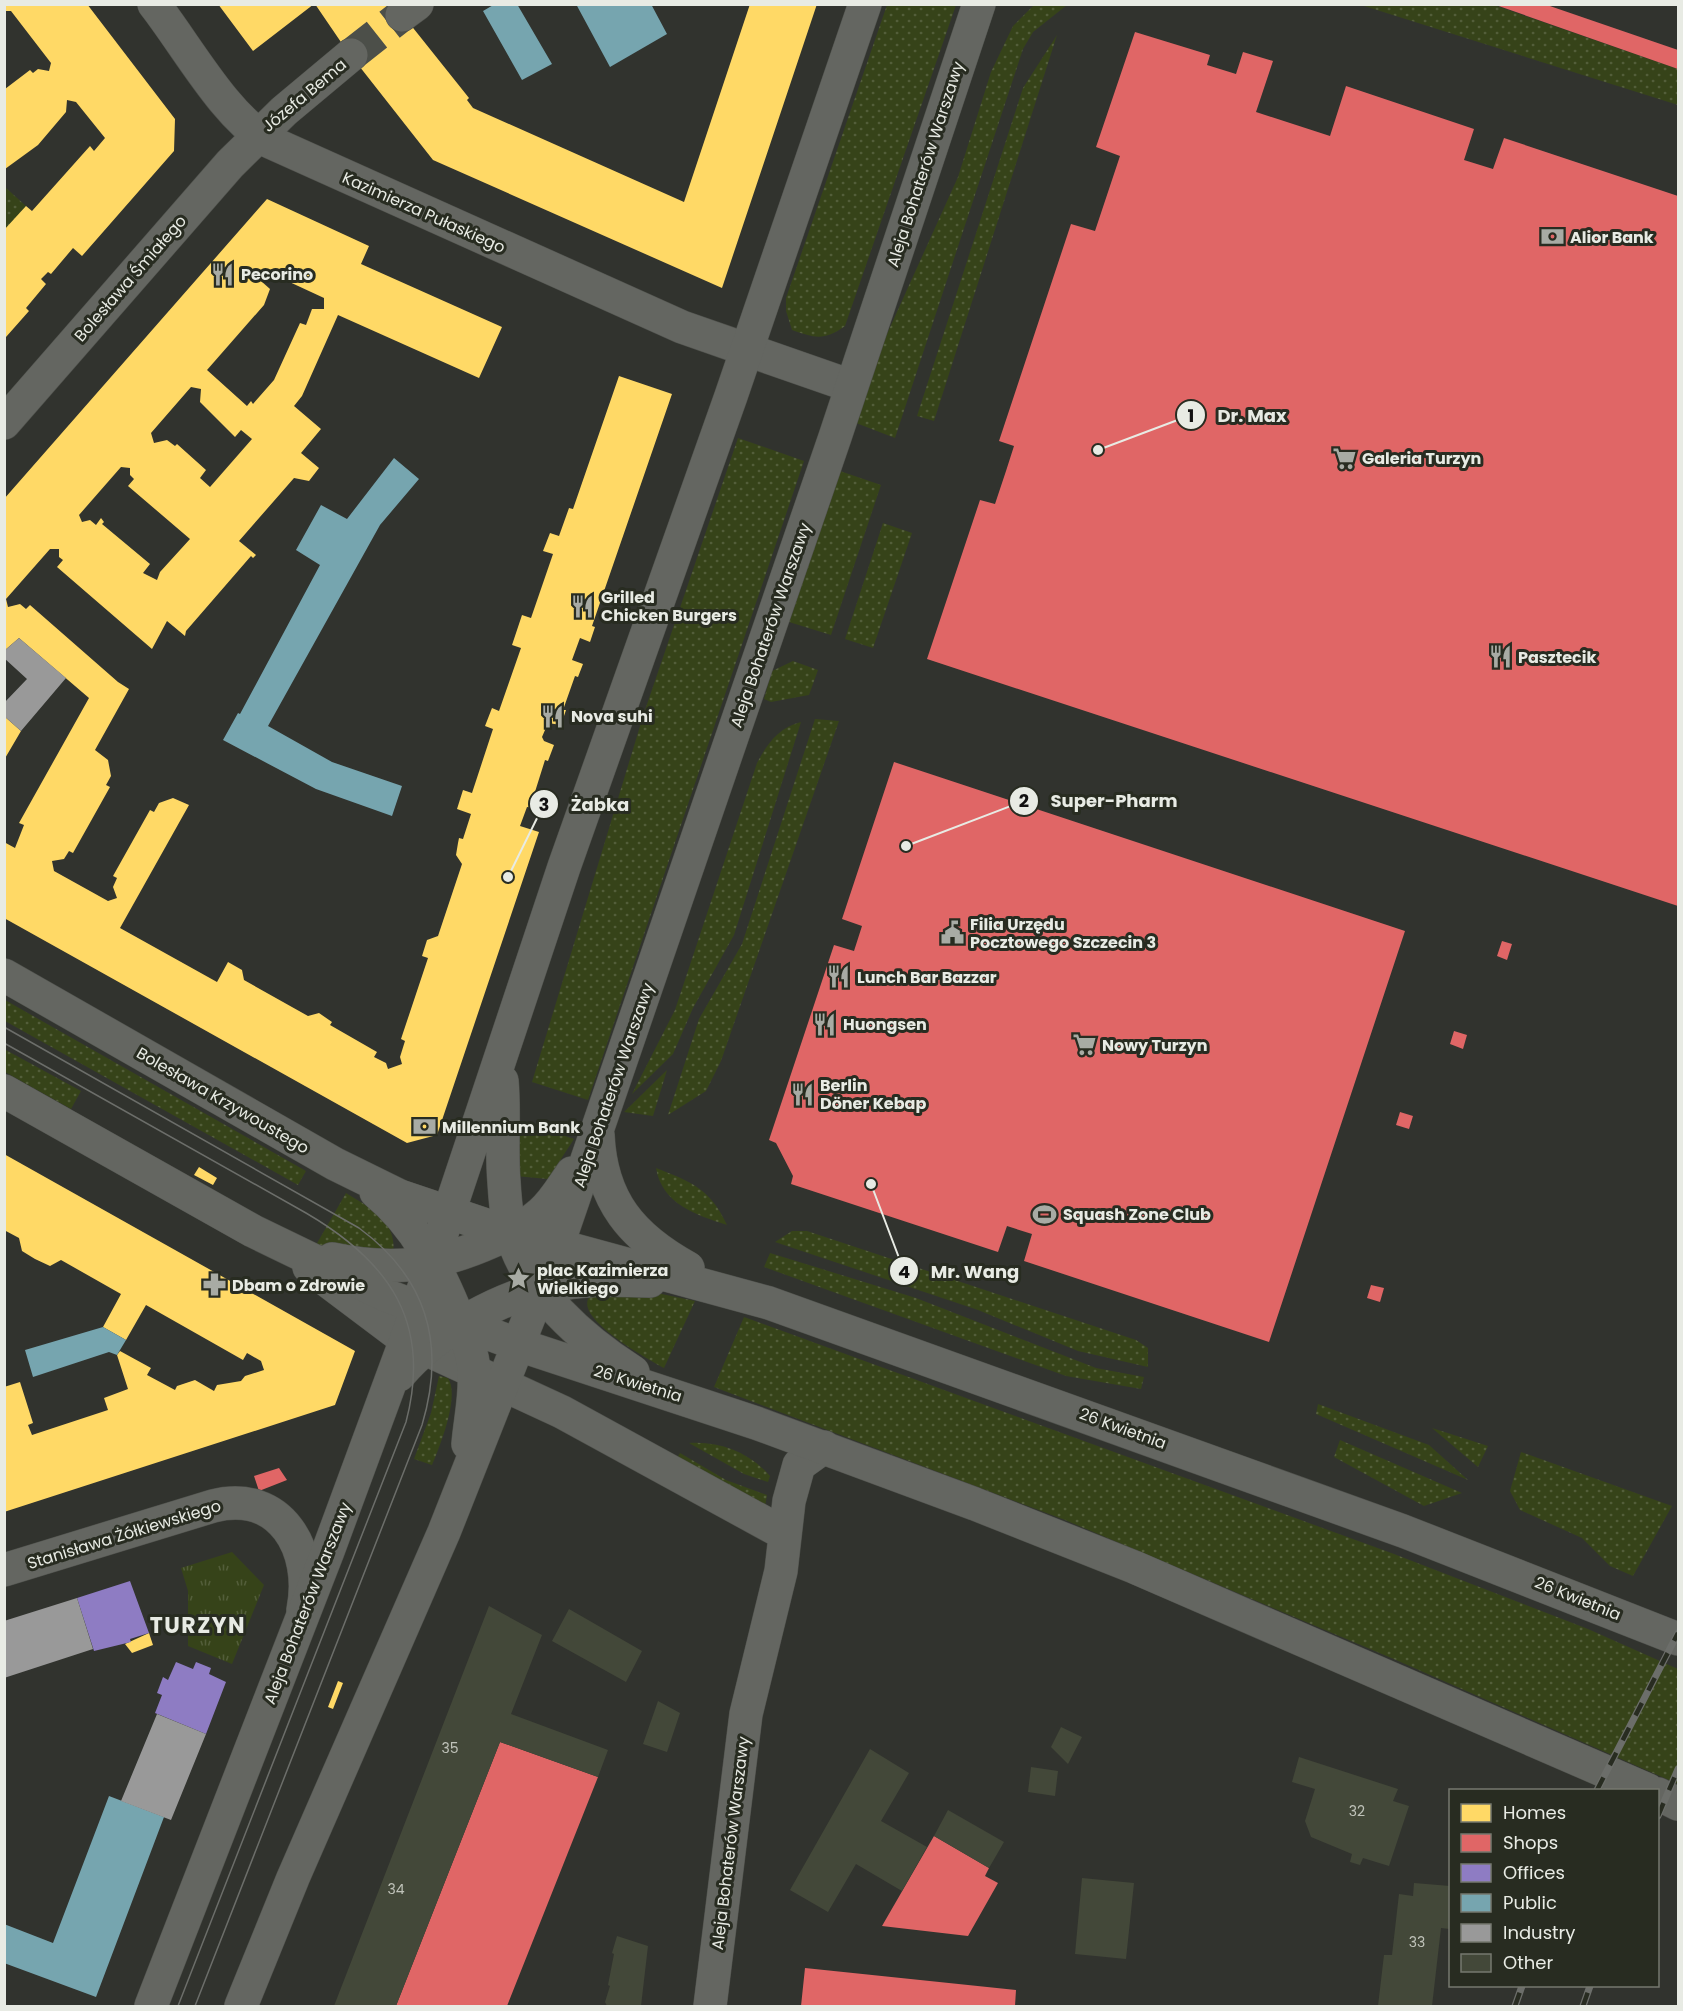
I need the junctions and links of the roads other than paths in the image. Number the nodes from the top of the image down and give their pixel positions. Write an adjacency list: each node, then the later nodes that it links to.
1 (154, 4): 5 (street, Kazimierza Pułaskiego)
2 (865, 4): 6 (street)
3 (979, 4): 7 (street, Aleja Bohaterów Warszawy)
4 (351, 55): 5 (street, Józefa Bema)
5 (257, 135): 6 (street, Kazimierza Pułaskiego); 8 (street, Bolesława Śmiałego)
6 (747, 350): 7 (street); 10 (street)
7 (851, 386): 12 (street, Aleja Bohaterów Warszawy)
8 (4, 423)
9 (4, 975): 13 (street, Bolesława Krzywoustego)
10 (496, 1073): 14 (street); 15 (street)
11 (4, 1091): 17 (street)
12 (599, 1124): 15 (street); 16 (street, Aleja Bohaterów Warszawy); 19 (street)
13 (335, 1164): 14 (street, Bolesława Krzywoustego); 18 (street)
14 (448, 1213): 15 (street); 18 (street)
15 (511, 1232): 16 (street); 18 (street); 20 (street)
16 (558, 1244): 19 (street, 26 Kwietnia); 20 (street, Aleja Bohaterów Warszawy)
17 (285, 1248): 18 (street); 21 (street); 23 (street)
18 (433, 1263): 21 (street); 22 (street)
19 (709, 1285): 20 (street); 31 (street, 26 Kwietnia)
20 (541, 1289): 22 (street); 24 (street, Aleja Bohaterów Warszawy); 26 (street)
21 (418, 1308): 22 (street); 23 (street)
22 (460, 1324): 23 (street); 24 (street); 25 (street)
23 (415, 1344): 25 (street); 30 (street, Aleja Bohaterów Warszawy)
24 (519, 1345): 25 (street, Aleja Bohaterów Warszawy); 26 (street, 26 Kwietnia)
25 (489, 1379): 28 (street); 36 (street, Aleja Bohaterów Warszawy)
26 (663, 1390): 27 (street, 26 Kwietnia)
27 (824, 1447): 28 (street); 32 (street, 26 Kwietnia)
28 (785, 1534): 37 (street, Aleja Bohaterów Warszawy)
29 (4, 1570): 30 (street, Stanisława Żółkiewskiego)
30 (302, 1615): 35 (street, Aleja Bohaterów Warszawy)
31 (1678, 1639)
32 (1643, 1789)
33 (1659, 1794): 34 (street)
34 (1678, 1803)
35 (151, 2007)
36 (241, 2007)
37 (710, 2007)

